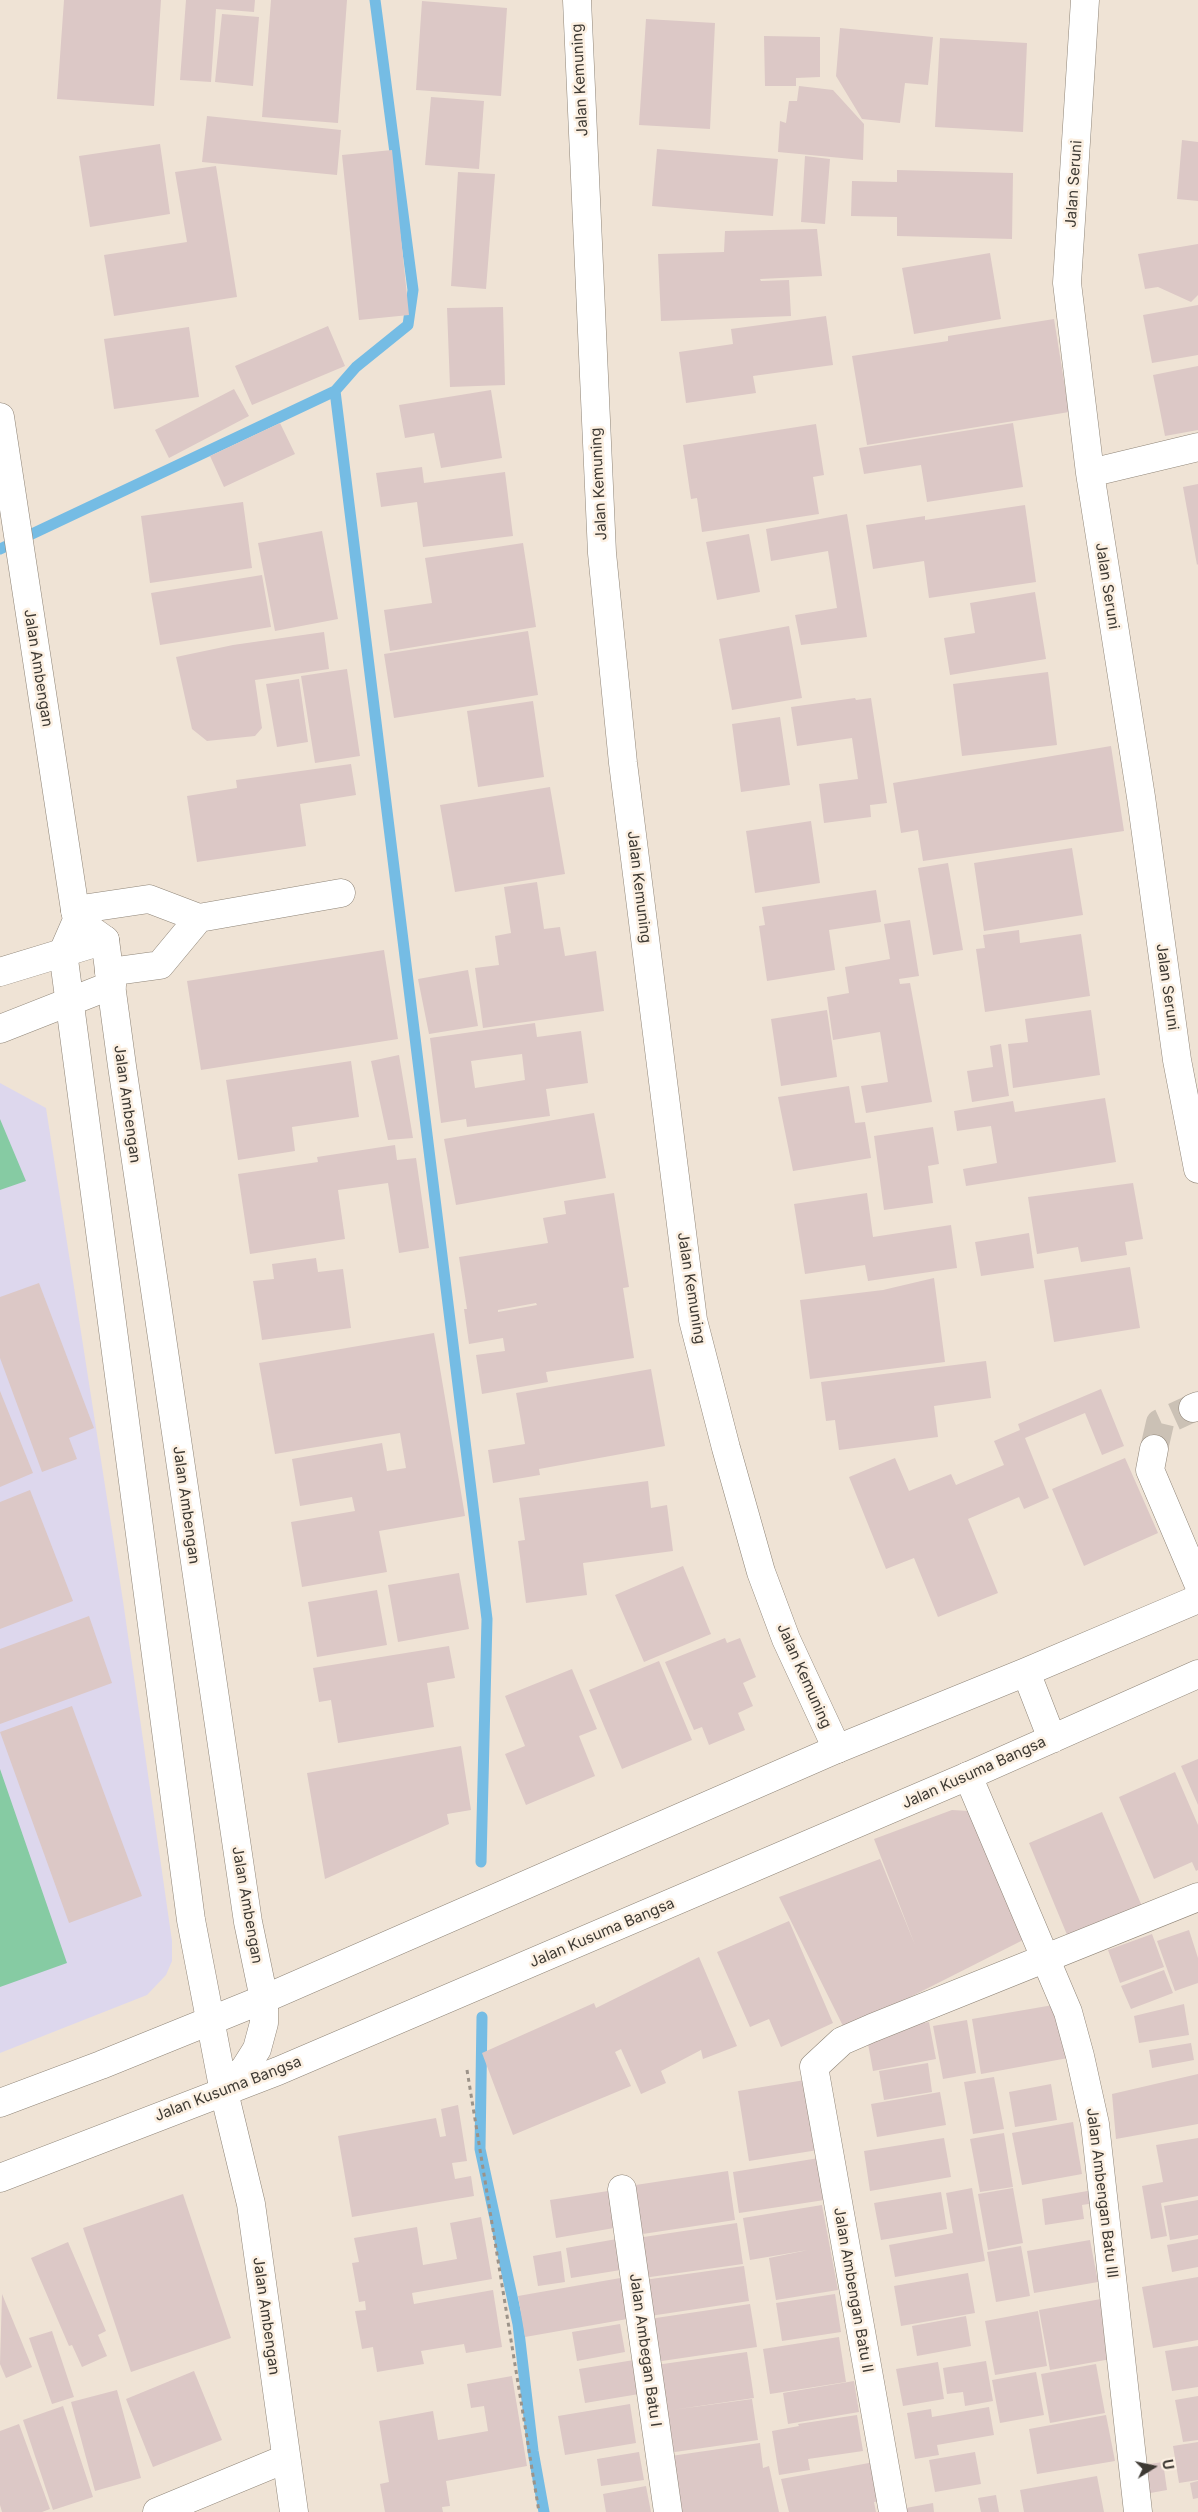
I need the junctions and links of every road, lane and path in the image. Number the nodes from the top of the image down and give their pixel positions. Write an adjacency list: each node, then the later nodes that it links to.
1 (577, 0): 23 (main road, Jalan Kemuning)
2 (1085, 0): 5 (main road, Jalan Seruni)
3 (0, 417): 7 (main road, Jalan Ambengan)
4 (1198, 448): 5 (main road)
5 (1090, 473): 15 (main road, Jalan Seruni)
6 (341, 893): 8 (main road)
7 (76, 914): 8 (main road); 9 (main road); 10 (main road)
8 (199, 918): 12 (main road)
9 (105, 940): 10 (main road); 12 (main road, Jalan Ambengan)
10 (63, 952): 11 (main road); 13 (main road, Jalan Ambengan)
11 (0, 972)
12 (111, 978): 13 (main road); 27 (main road, Jalan Ambengan)
13 (69, 1000): 14 (main road); 28 (main road, Jalan Ambengan)
14 (0, 1029)
15 (1187, 1059): 16 (main road, Jalan Seruni)
16 (1198, 1169)
17 (1154, 1449): 18 (main road)
18 (1198, 1583)
19 (1198, 1599): 20 (main road)
20 (1026, 1672): 22 (main road); 23 (main road)
21 (1198, 1674): 22 (main road, Jalan Kusuma Bangsa)
22 (1052, 1738): 24 (main road, Jalan Kusuma Bangsa)
23 (837, 1748): 27 (main road)
24 (968, 1776): 26 (main road, Jalan Ambengan Batu III); 30 (main road, Jalan Kusuma Bangsa)
25 (1198, 1897): 26 (main road)
26 (1046, 1958): 39 (main road, Jalan Ambengan Batu II); 40 (main road, Jalan Ambengan Batu III)
27 (264, 1999): 28 (main road); 30 (main road, Jalan Ambengan)
28 (211, 2020): 30 (main road, Jalan Ambengan); 31 (main road)
29 (467, 2070): 37 (path)
30 (224, 2092): 32 (main road, Jalan Kusuma Bangsa); 34 (main road, Jalan Ambengan)
31 (0, 2103)
32 (0, 2178)
33 (622, 2189): 38 (main road, Jalan Ambegan Batu I)
34 (286, 2459): 35 (main road); 36 (main road, Jalan Ambengan)
35 (157, 2512)
36 (294, 2512)
37 (539, 2512)
38 (668, 2512)
39 (893, 2512)
40 (1138, 2512)

